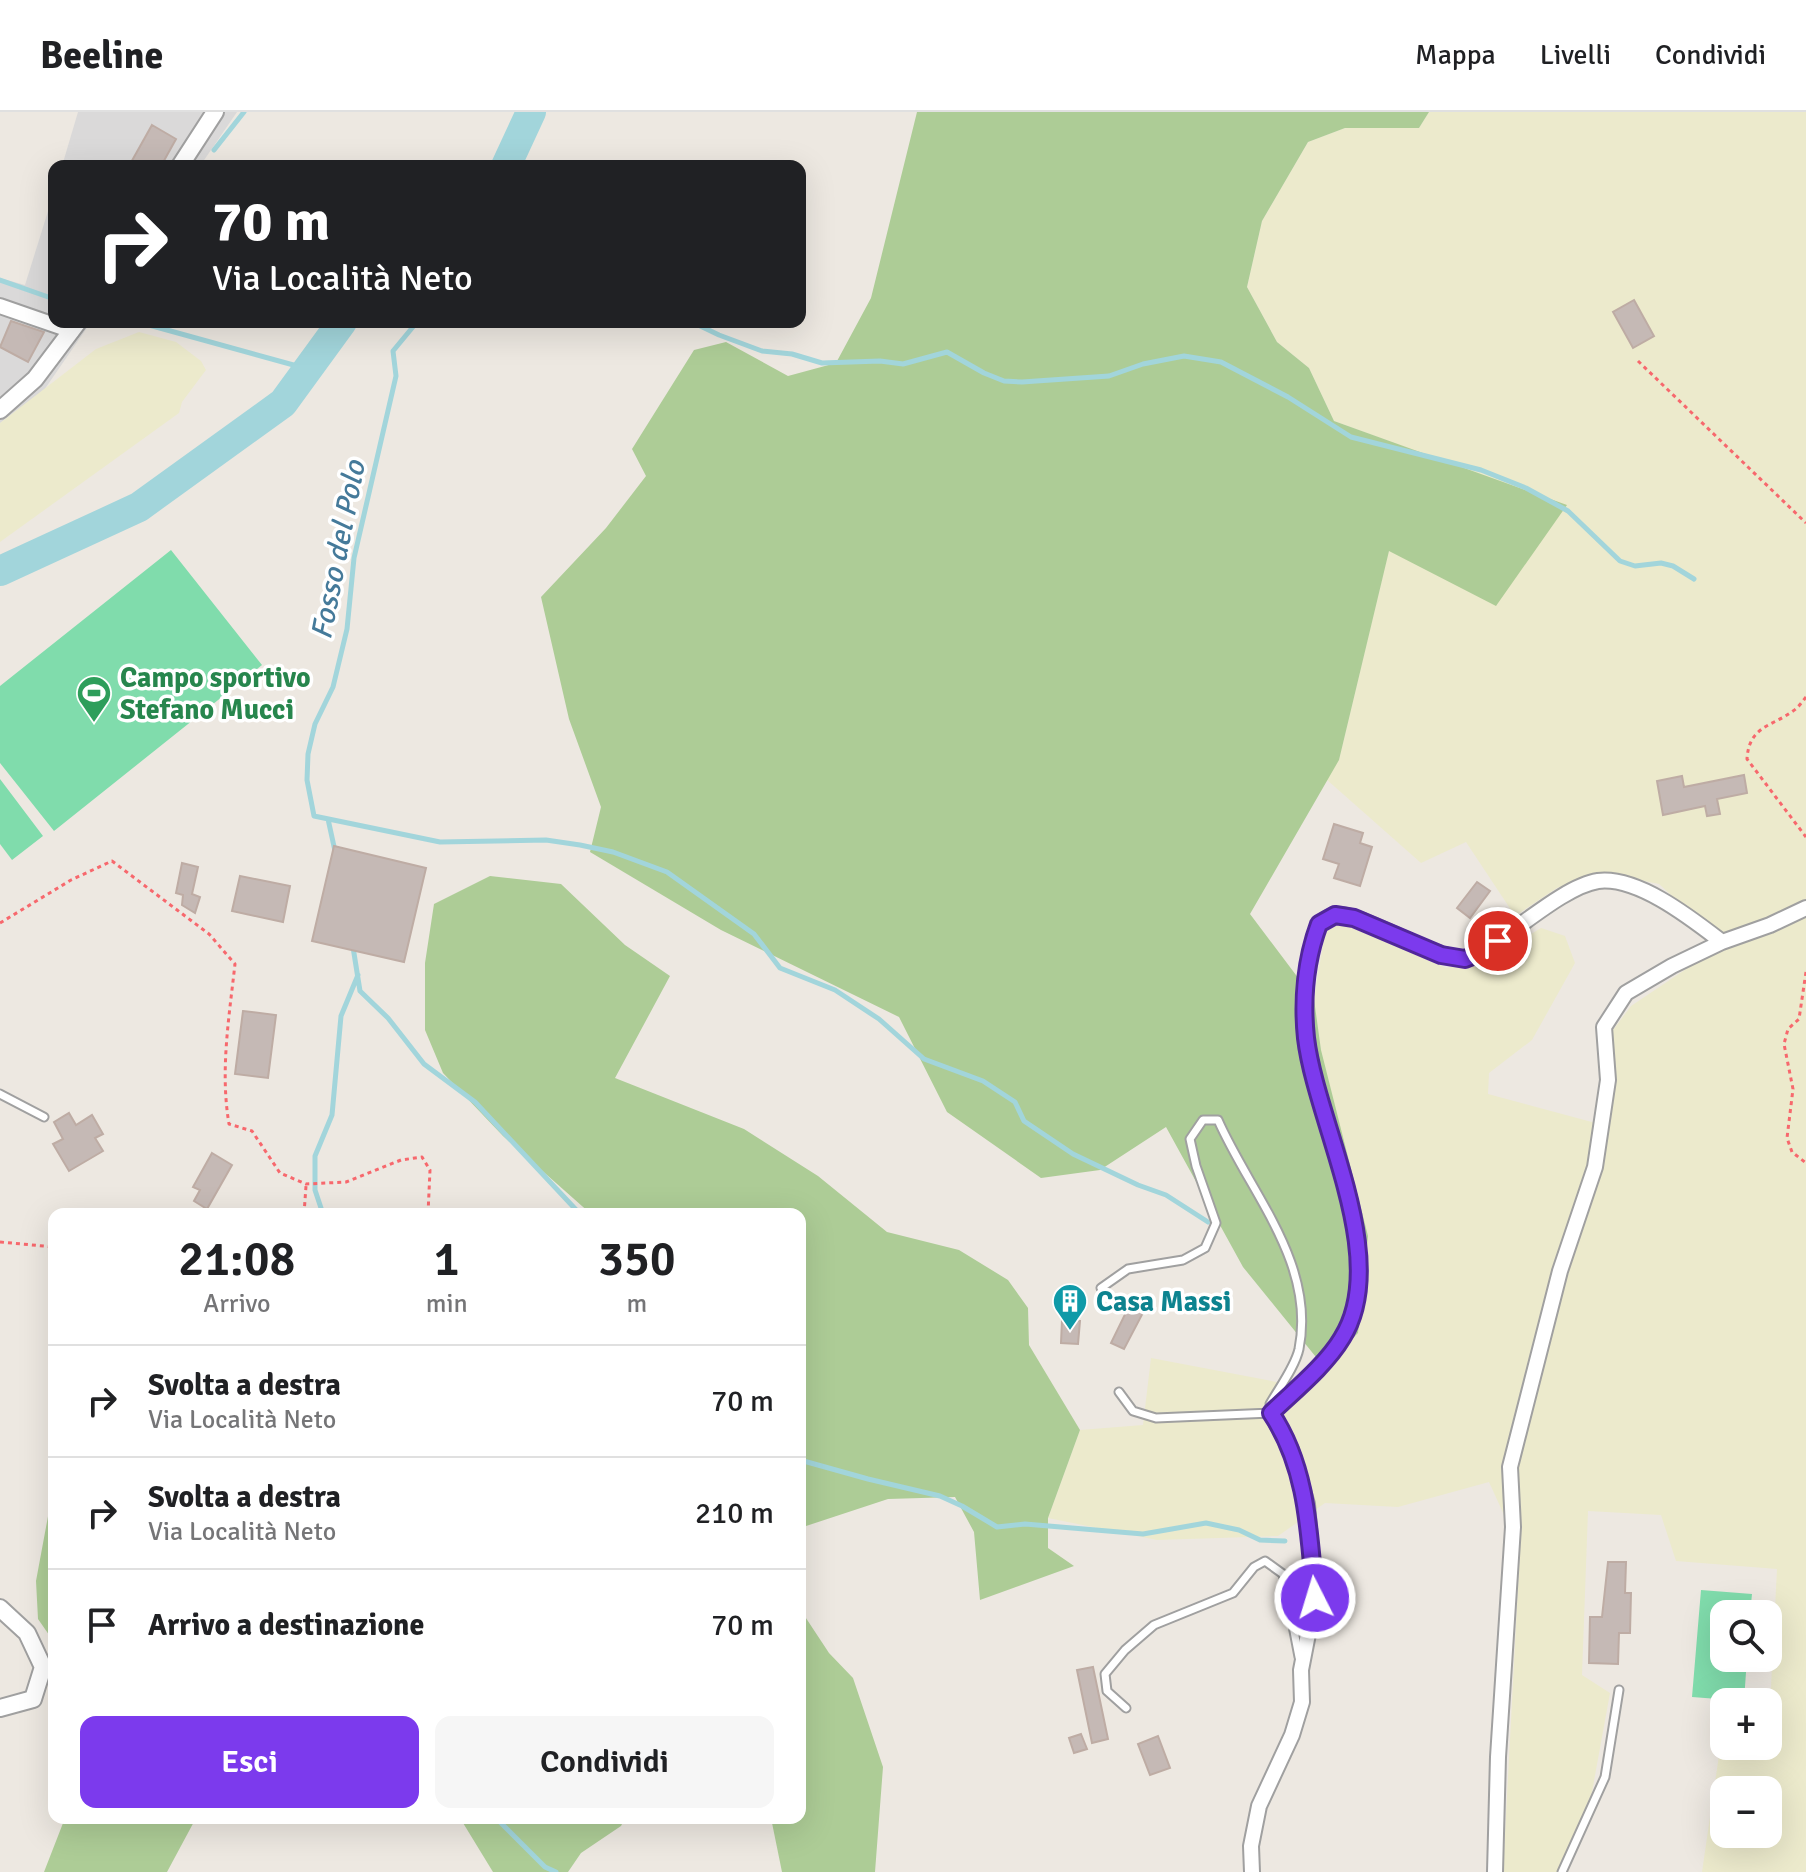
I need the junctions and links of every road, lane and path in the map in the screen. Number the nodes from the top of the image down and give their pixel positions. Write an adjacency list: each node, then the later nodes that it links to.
1 (215, 112): 2 (street)
2 (184, 160)
3 (0, 306): 4 (street)
4 (48, 319)
5 (73, 328): 7 (street)
6 (1638, 361): 8 (path)
7 (0, 410)
8 (1806, 523)
9 (1806, 697): 10 (path)
10 (1806, 837)
11 (1806, 908): 13 (street)
12 (0, 923): 18 (path)
13 (1722, 942): 25 (street); 32 (street)
14 (1806, 972): 17 (path)
15 (0, 1094): 16 (lane)
16 (44, 1117)
17 (1806, 1163)
18 (306, 1184): 19 (path); 20 (path)
19 (304, 1208)
20 (428, 1208)
21 (0, 1242): 22 (path)
22 (48, 1246)
23 (1101, 1288): 25 (lane)
24 (1119, 1392): 25 (lane)
25 (1271, 1413): 27 (street)
26 (0, 1608): 29 (street)
27 (1301, 1670): 30 (lane); 31 (street)
28 (1619, 1690): 33 (lane)
29 (0, 1708)
30 (1126, 1708)
31 (1252, 1872)
32 (1495, 1872)
33 (1562, 1872)

